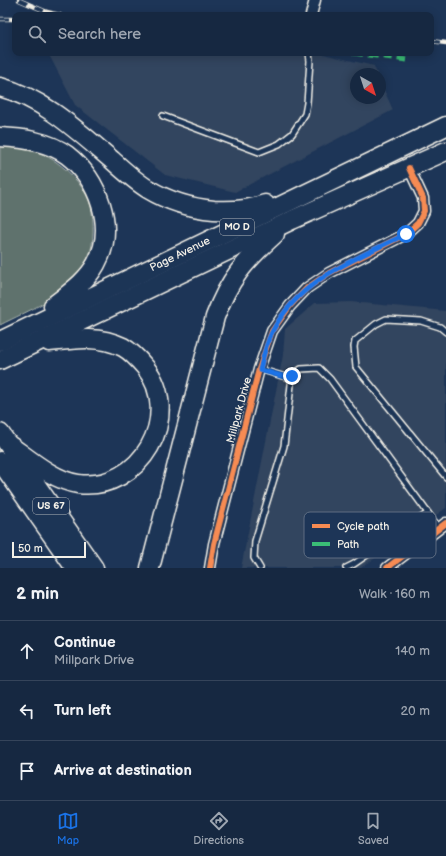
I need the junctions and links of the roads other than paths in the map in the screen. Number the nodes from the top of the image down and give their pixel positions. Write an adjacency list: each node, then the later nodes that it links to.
1 (315, 0): 2 (street)
2 (312, 12)
3 (309, 56): 5 (lane)
4 (0, 87): 10 (highway)
5 (164, 116)
6 (446, 126): 10 (highway, Page Avenue / MO D)
7 (0, 137): 13 (highway)
8 (446, 151): 9 (highway, Page Avenue / MO D)
9 (409, 168): 11 (highway, Page Avenue / MO D); 16 (street, Millpark Drive)
10 (332, 181): 13 (highway, Page Avenue / MO D)
11 (292, 220): 13 (highway, Page Avenue / MO D); 26 (highway)
12 (446, 332): 20 (lane)
13 (32, 335): 14 (highway, Page Avenue / MO D); 15 (highway, Page Avenue / MO D); 18 (highway)
14 (0, 341)
15 (0, 360)
16 (260, 370): 17 (lane); 27 (street, Millpark Drive)
17 (292, 376): 21 (lane); 28 (lane)
18 (4, 439): 25 (highway, US 67)
19 (0, 460): 24 (highway, US 67)
20 (446, 477)
21 (427, 512)
22 (363, 558): 29 (lane)
23 (400, 558): 30 (street)
24 (75, 568)
25 (94, 568)
26 (150, 568)
27 (210, 568)
28 (260, 568)
29 (346, 568)
30 (387, 568)

